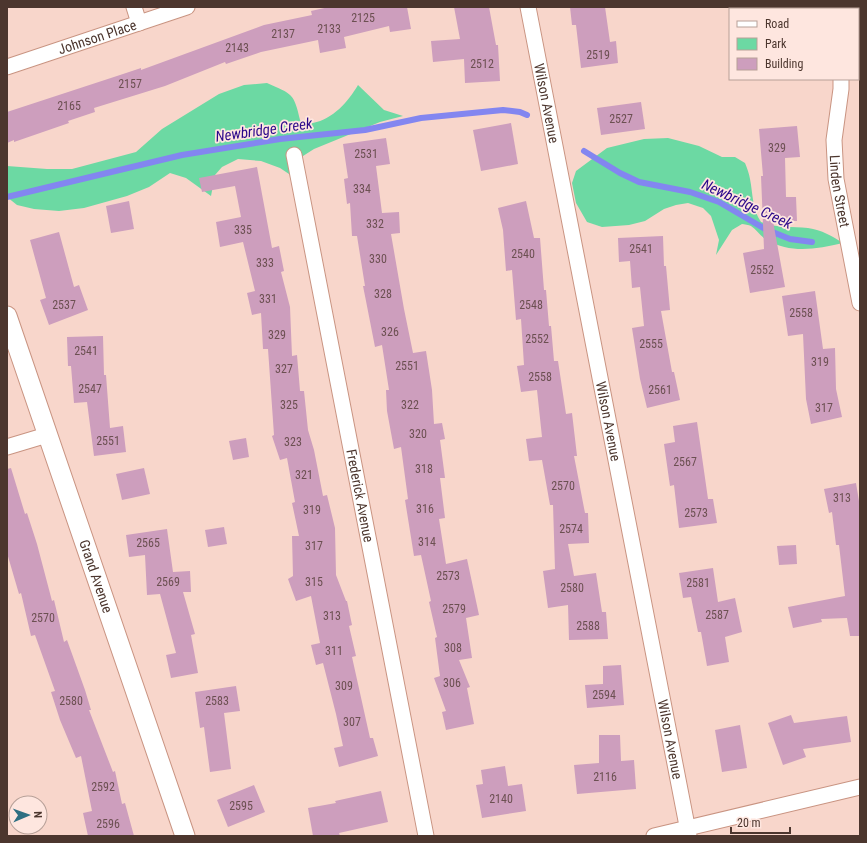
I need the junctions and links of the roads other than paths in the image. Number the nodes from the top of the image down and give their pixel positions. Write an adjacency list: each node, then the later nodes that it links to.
1 (134, 7): 4 (street)
2 (187, 7): 4 (street, Johnson Place)
3 (528, 7): 13 (street, Wilson Avenue)
4 (139, 23): 5 (street, Johnson Place)
5 (7, 67)
6 (840, 80): 8 (street, Linden Street)
7 (294, 155): 15 (street, Frederick Avenue)
8 (860, 302)
9 (7, 316): 10 (street, Grand Avenue)
10 (47, 435): 11 (street); 14 (street, Grand Avenue)
11 (7, 447)
12 (860, 787): 13 (street)
13 (688, 832): 16 (street)
14 (185, 836)
15 (426, 836)
16 (654, 836)

